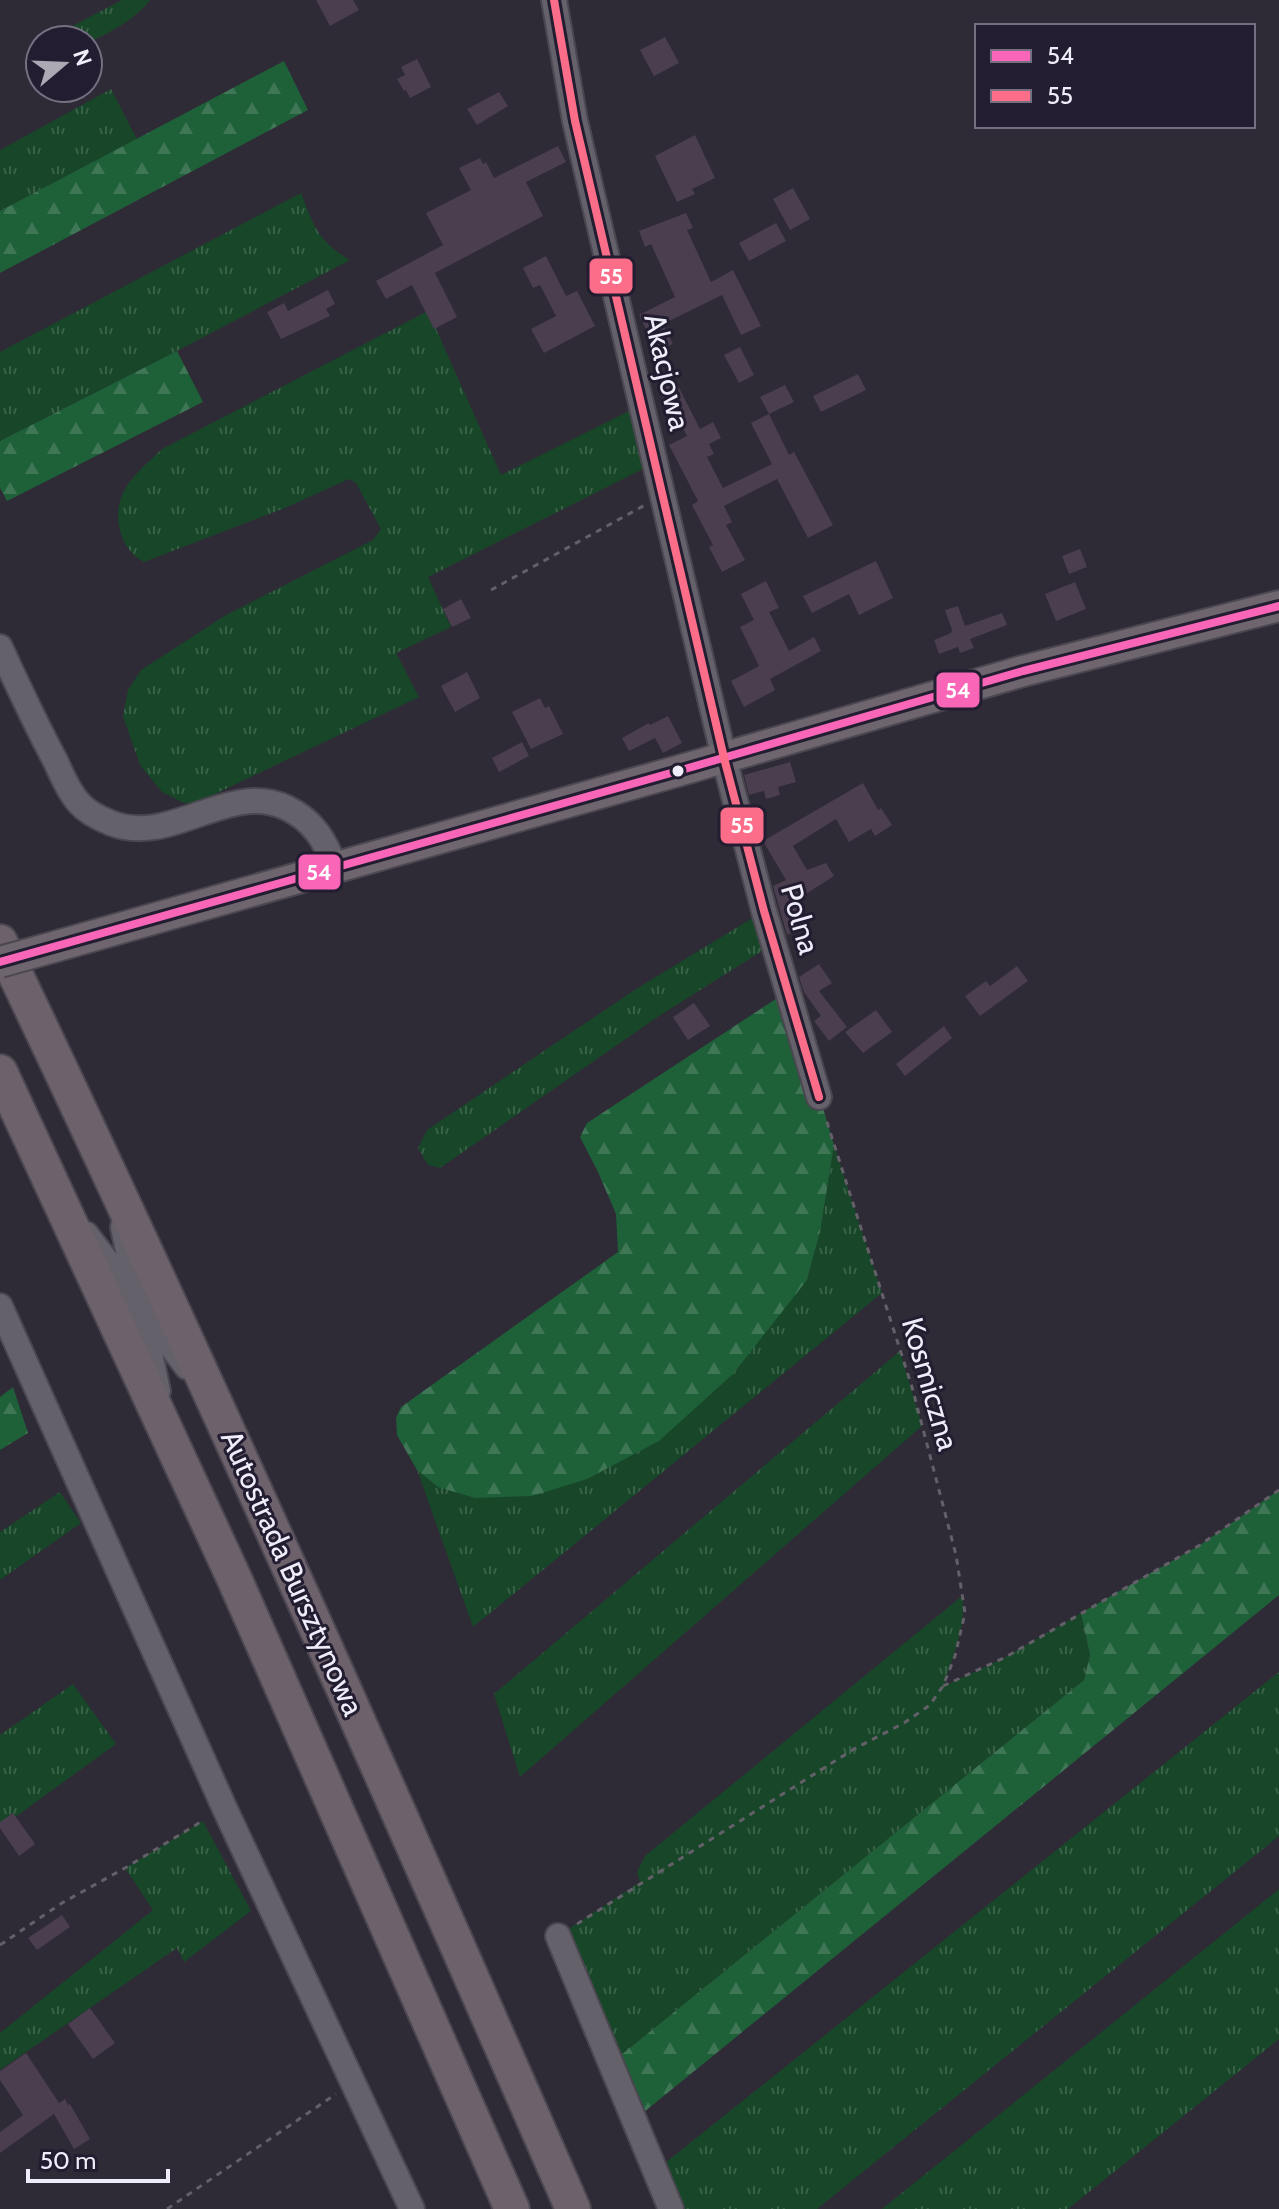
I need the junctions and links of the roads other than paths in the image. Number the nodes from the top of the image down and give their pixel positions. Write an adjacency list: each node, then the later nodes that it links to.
1 (554, 0): 4 (street, Akacjowa)
2 (1279, 606): 4 (main road)
3 (0, 647): 5 (street)
4 (724, 758): 5 (main road); 9 (street, Polna)
5 (335, 867): 7 (main road, bridge)
6 (0, 942): 10 (highway, Autostrada Bursztynowa)
7 (0, 962)
8 (0, 1072): 11 (highway, Autostrada Bursztynowa)
9 (819, 1097)
10 (111, 1177): 12 (street); 14 (highway, Autostrada Bursztynowa)
11 (61, 1200): 12 (street); 15 (highway, Autostrada Bursztynowa)
12 (139, 1304): 14 (street); 15 (street)
13 (0, 1306): 17 (street)
14 (217, 1407): 19 (highway, Autostrada Bursztynowa)
15 (167, 1432): 18 (highway, Autostrada Bursztynowa)
16 (558, 1936): 20 (street)
17 (412, 2209)
18 (512, 2209)
19 (573, 2209)
20 (671, 2209)

